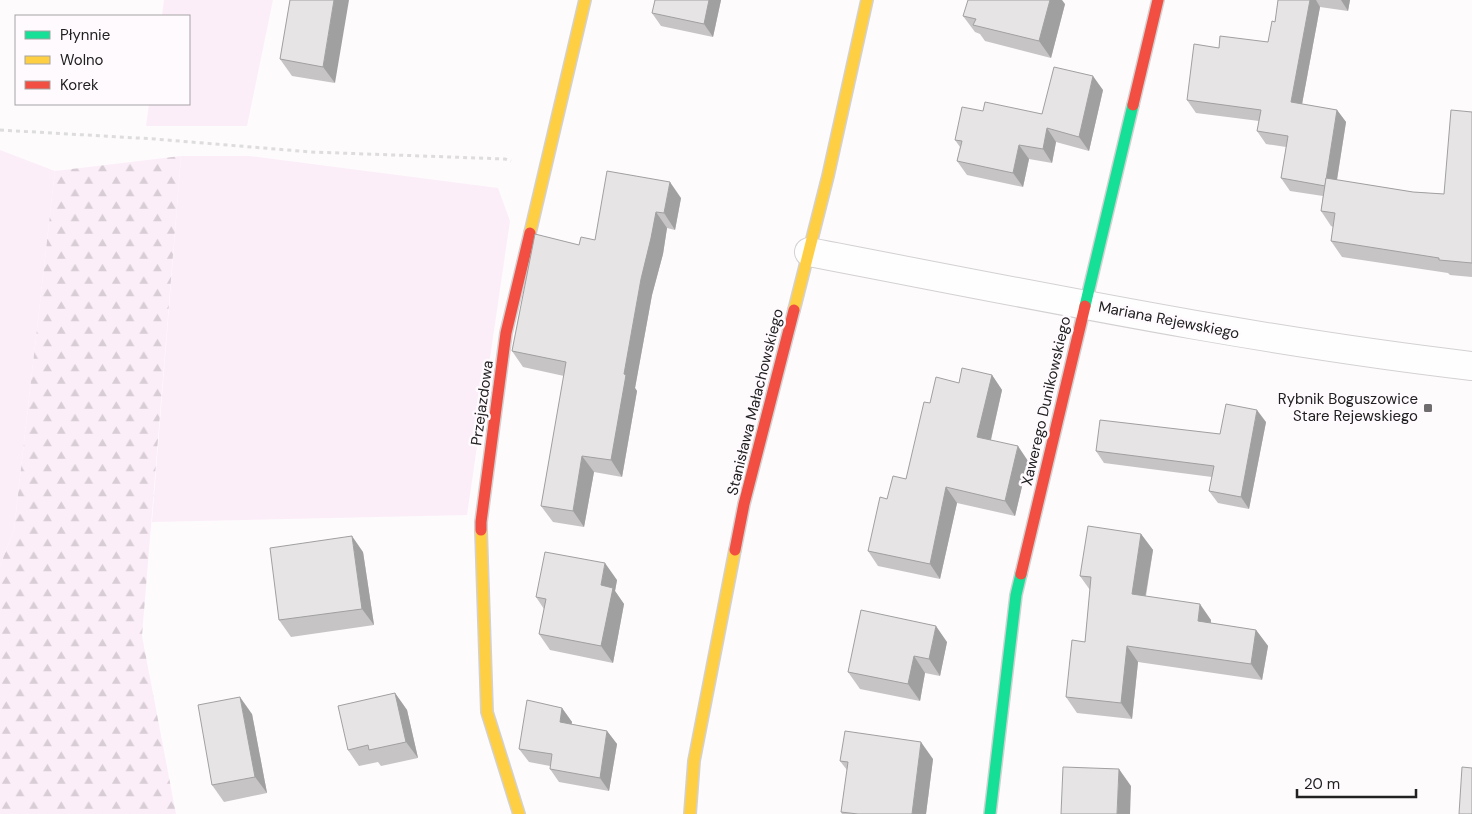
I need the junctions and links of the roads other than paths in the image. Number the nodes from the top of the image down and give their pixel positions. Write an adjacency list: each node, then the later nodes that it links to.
1 (585, 0): 7 (street, Przejazdowa)
2 (867, 0): 4 (street, Stanisława Małachowskiego)
3 (1158, 0): 5 (street, Xawerego Dunikowskiego)
4 (809, 252): 5 (street, Mariana Rejewskiego); 8 (street, Stanisława Małachowskiego)
5 (1084, 304): 6 (street, Mariana Rejewskiego); 9 (street, Xawerego Dunikowskiego)
6 (1472, 366)
7 (518, 814)
8 (690, 814)
9 (990, 814)

